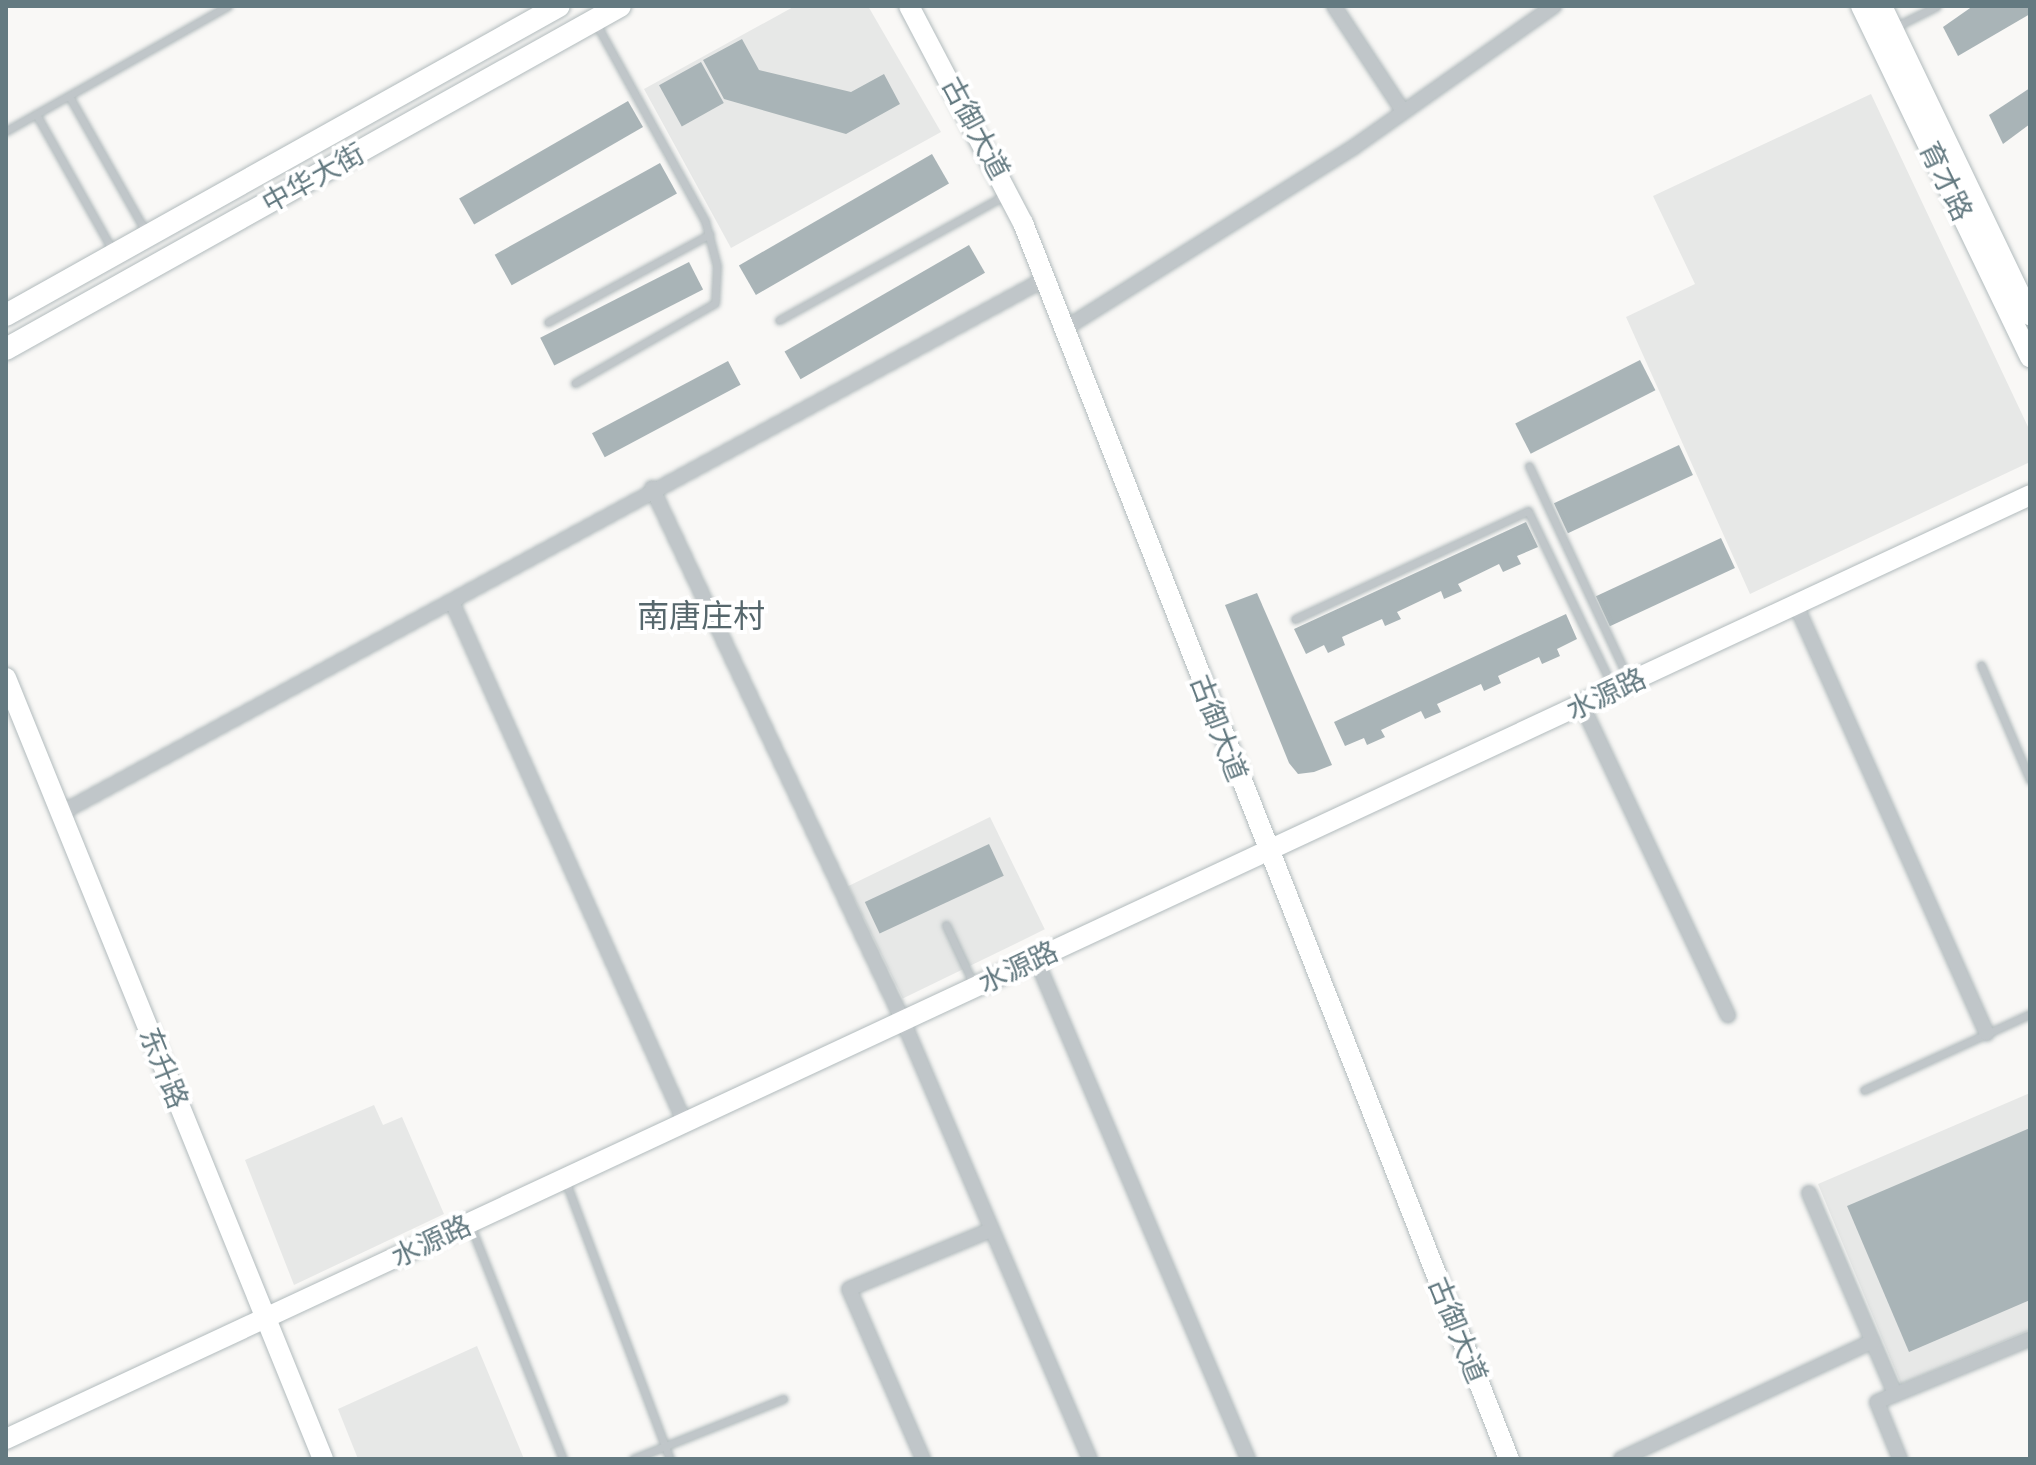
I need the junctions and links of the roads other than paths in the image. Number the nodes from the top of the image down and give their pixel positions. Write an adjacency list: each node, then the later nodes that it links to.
1 (228, 6): 12 (lane)
2 (559, 6): 18 (main road, 中华大街)
3 (620, 6): 10 (main road, 中华大街)
4 (909, 6): 16 (street, 古御大道)
5 (1334, 6): 13 (street)
6 (1554, 6): 13 (street)
7 (1861, 6): 27 (street, 育才路)
8 (1882, 6): 11 (street, 育才路)
9 (1937, 6): 11 (lane)
10 (595, 20): 17 (lane); 26 (main road, 中华大街)
11 (1893, 28): 22 (street, 育才路)
12 (69, 96): 14 (lane); 18 (lane)
13 (1401, 108): 25 (street)
14 (36, 114): 15 (lane); 19 (lane)
15 (6, 131)
16 (1010, 193): 20 (street, 古御大道); 23 (lane)
17 (710, 234): 24 (lane); 28 (lane)
18 (148, 236): 19 (main road, 中华大街)
19 (115, 254): 21 (main road, 中华大街)
20 (1045, 279): 25 (street, 古御大道); 30 (street)
21 (6, 315)
22 (2030, 315)
23 (779, 320)
24 (548, 322)
25 (1064, 329): 41 (street, 古御大道)
26 (6, 349)
27 (2030, 357)
28 (575, 383)
29 (1529, 466): 37 (lane)
30 (652, 488): 32 (street); 47 (street)
31 (2030, 495): 33 (street, 水源路)
32 (452, 602): 40 (street); 50 (street)
33 (1796, 605): 37 (street, 水源路); 48 (street)
34 (1295, 619): 37 (lane)
35 (1981, 665): 39 (lane)
36 (6, 678): 40 (street, 东升路)
37 (1622, 686): 38 (street, 水源路)
38 (1582, 705): 41 (street, 水源路); 46 (street)
39 (2030, 780)
40 (61, 813): 55 (street, 东升路)
41 (1267, 852): 43 (street, 水源路); 69 (street, 古御大道)
42 (946, 925): 44 (lane)
43 (1036, 959): 44 (street, 水源路); 68 (street)
44 (975, 987): 47 (street, 水源路)
45 (2030, 1014): 48 (lane)
46 (1728, 1015)
47 (903, 1021): 50 (street, 水源路); 54 (street)
48 (1987, 1033): 49 (lane)
49 (1864, 1090)
50 (685, 1123): 51 (street, 水源路)
51 (565, 1179): 53 (street, 水源路); 61 (lane)
52 (1809, 1193): 57 (street)
53 (470, 1223): 55 (street, 水源路); 63 (lane)
54 (991, 1230): 66 (street); 67 (street)
55 (266, 1318): 60 (street, 水源路); 62 (street, 东升路)
56 (2030, 1339): 58 (street)
57 (1873, 1341): 58 (street); 70 (street)
58 (1895, 1394): 71 (street)
59 (783, 1399): 61 (lane)
60 (6, 1439)
61 (665, 1446): 64 (lane); 65 (lane)
62 (323, 1459)
63 (563, 1459)
64 (633, 1459)
65 (670, 1459)
66 (923, 1459)
67 (1090, 1459)
68 (1248, 1459)
69 (1509, 1459)
70 (1621, 1459)
71 (1900, 1459)

